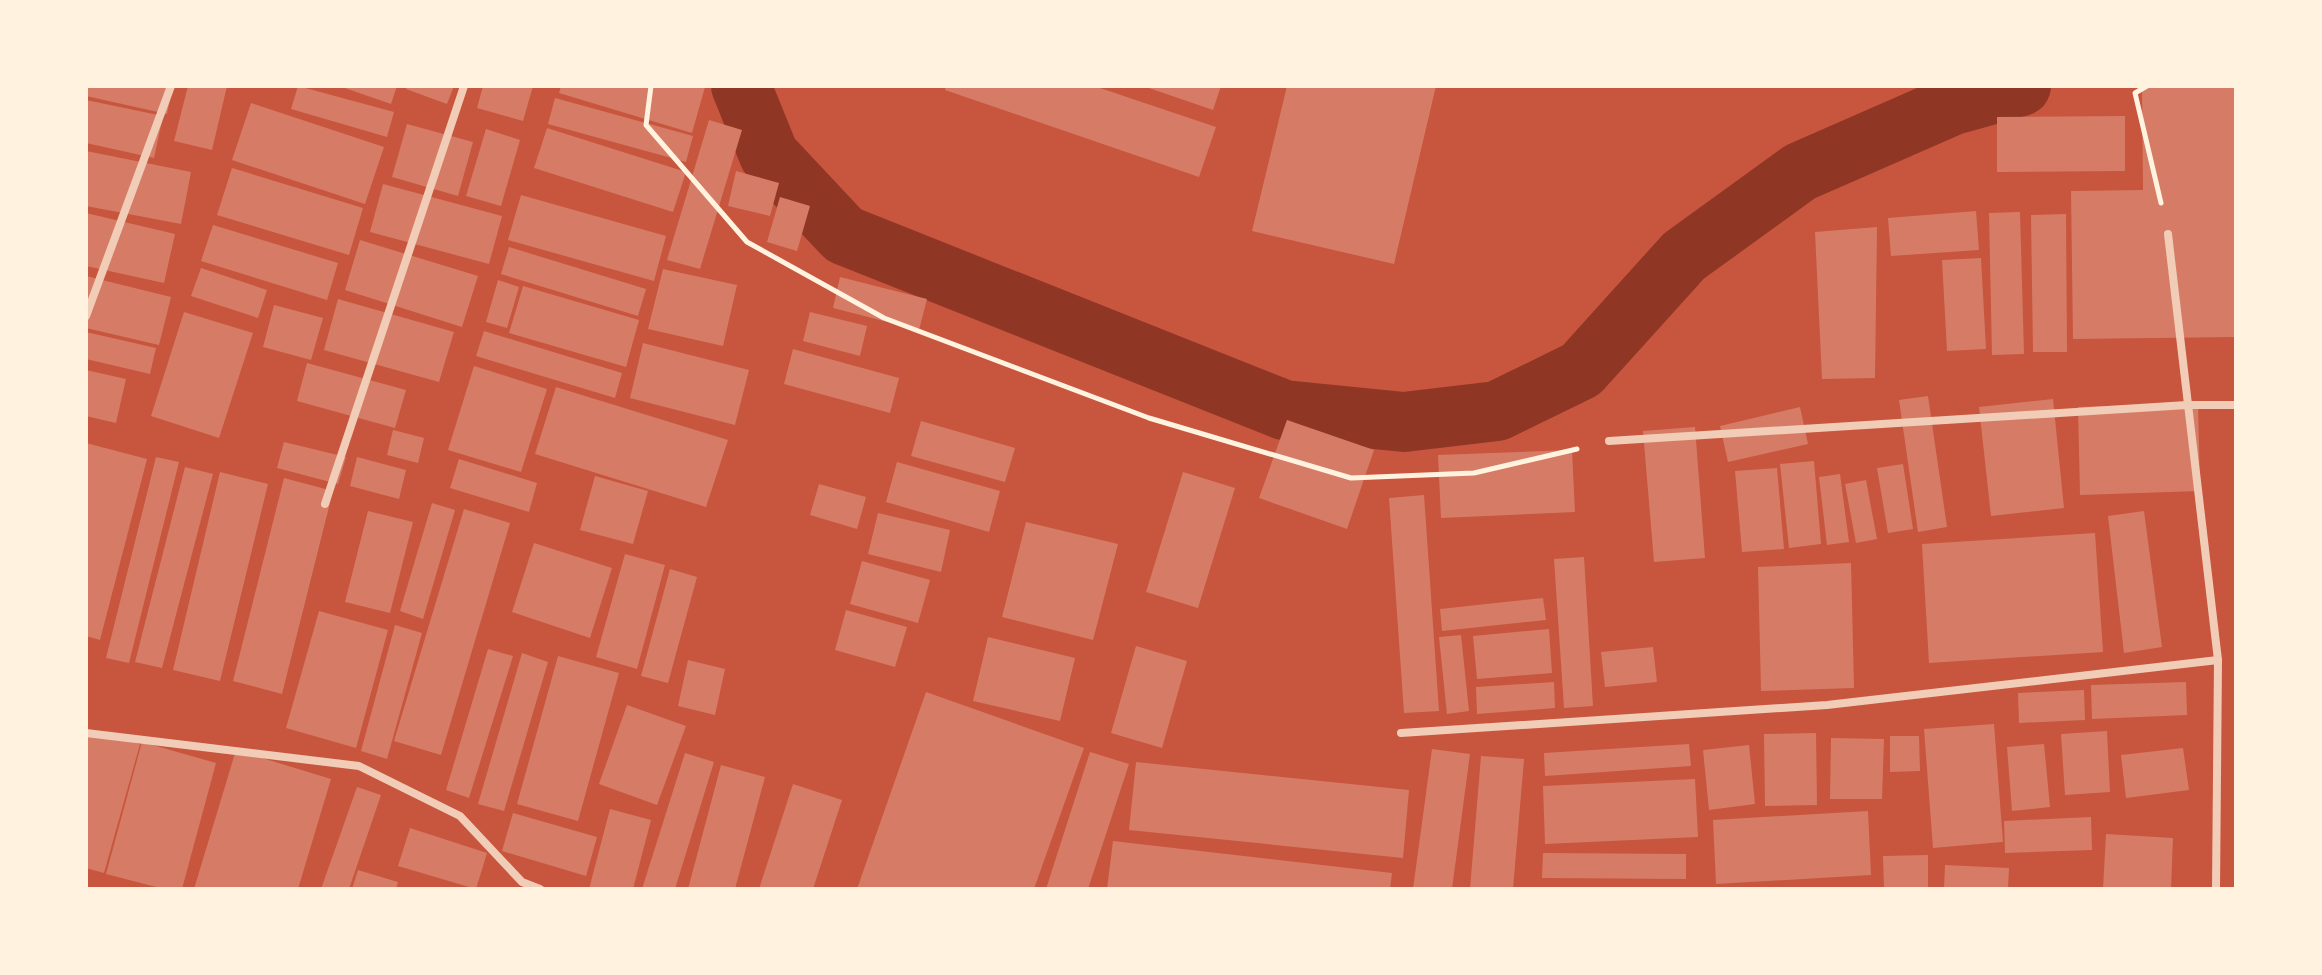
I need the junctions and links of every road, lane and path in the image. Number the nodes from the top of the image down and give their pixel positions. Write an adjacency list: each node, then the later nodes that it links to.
1 (171, 86): 6 (street)
2 (464, 86): 10 (street)
3 (651, 86): 9 (path)
4 (2147, 86): 5 (path)
5 (2168, 234): 7 (street)
6 (86, 316)
7 (2187, 405): 8 (street); 9 (street); 11 (street)
8 (2236, 405)
9 (1609, 441)
10 (325, 504)
11 (2218, 660): 13 (street); 15 (street)
12 (86, 733): 14 (street)
13 (1401, 733)
14 (540, 889)
15 (2216, 889)

